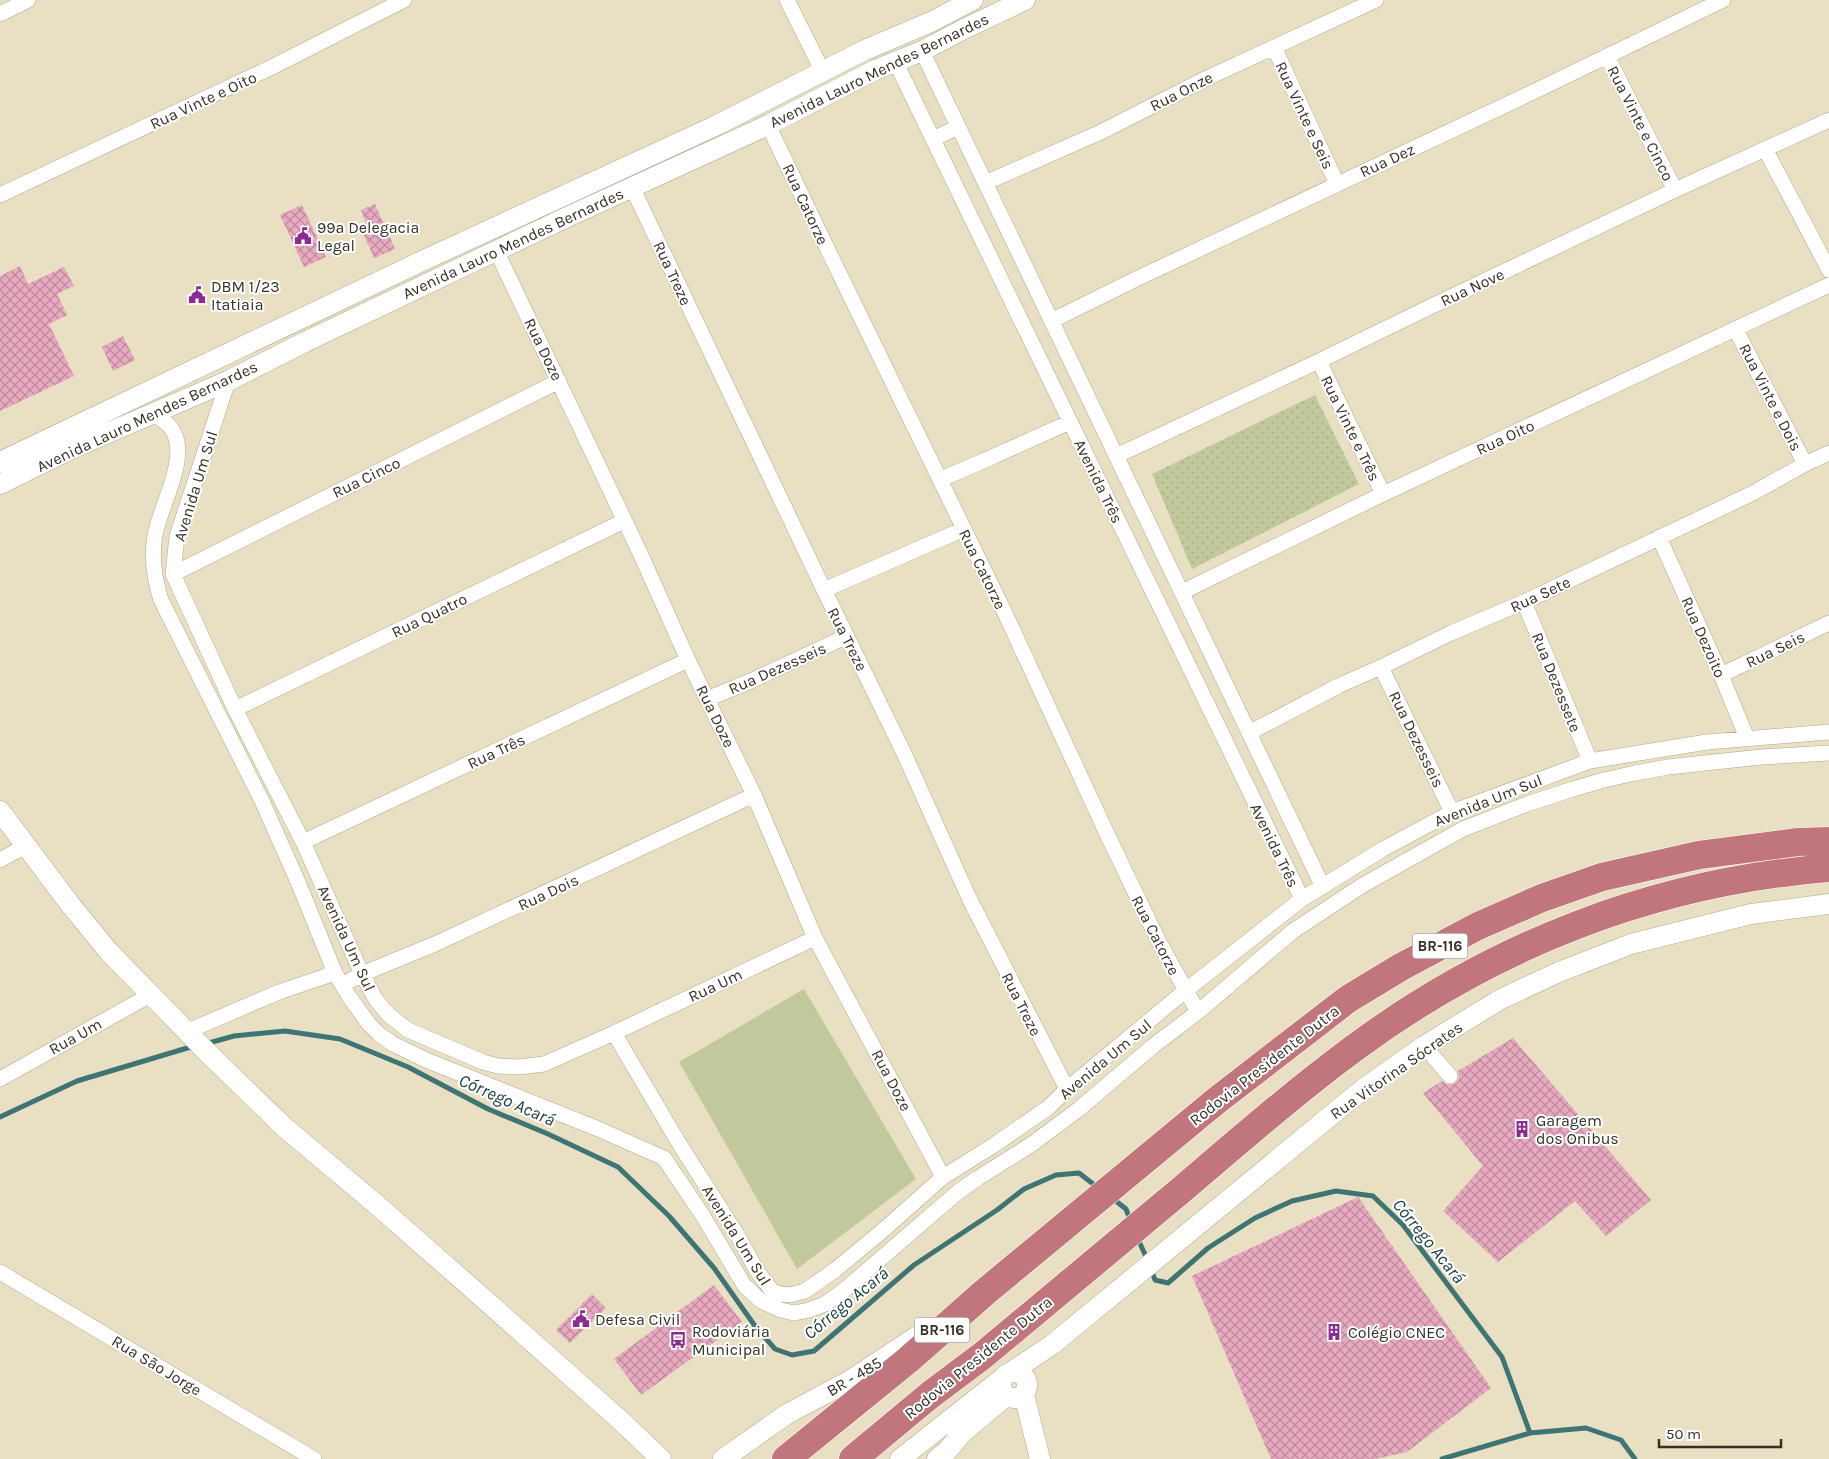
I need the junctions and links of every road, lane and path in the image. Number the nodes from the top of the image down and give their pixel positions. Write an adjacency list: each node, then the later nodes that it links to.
1 (28, 0): 8 (street)
2 (404, 0): 28 (street, Rua Vinte e Oito)
3 (787, 0): 16 (street)
4 (1025, 0): 12 (street, Avenida Lauro Mendes Bernardes)
5 (1376, 0): 10 (street, Rua Onze)
6 (1723, 0): 13 (street, Rua Dez)
7 (966, 2): 9 (street, Avenida Lauro Mendes Bernardes)
8 (0, 14)
9 (912, 30): 11 (street, Avenida Lauro Mendes Bernardes); 12 (street)
10 (1274, 46): 24 (street, Rua Onze); 25 (street, Rua Vinte e Seis)
11 (865, 50): 15 (street); 16 (street, Avenida Lauro Mendes Bernardes)
12 (922, 51): 14 (street, Avenida Lauro Mendes Bernardes); 19 (street, Avenida Três)
13 (1606, 56): 25 (street, Rua Dez); 27 (street, Rua Vinte e Cinco)
14 (896, 62): 15 (street, Avenida Lauro Mendes Bernardes); 20 (street, Avenida Três)
15 (875, 70): 18 (street, Avenida Lauro Mendes Bernardes)
16 (823, 72): 21 (street, Avenida Lauro Mendes Bernardes)
17 (1829, 120): 22 (street, Rua Nove)
18 (768, 125): 23 (street, Avenida Lauro Mendes Bernardes); 54 (street, Rua Catorze)
19 (958, 127): 20 (street); 24 (street, Avenida Três)
20 (933, 139): 33 (street, Avenida Três)
21 (681, 141): 23 (street); 29 (street, Avenida Lauro Mendes Bernardes)
22 (1765, 150): 27 (street, Rua Nove); 34 (street)
23 (691, 160): 26 (street, Avenida Lauro Mendes Bernardes)
24 (985, 183): 31 (street, Avenida Três)
25 (1336, 184): 37 (street, Rua Dez)
26 (632, 186): 30 (street, Avenida Lauro Mendes Bernardes); 65 (street, Rua Treze)
27 (1676, 190): 41 (street, Rua Nove)
28 (0, 195)
29 (555, 198): 30 (street); 36 (street, Avenida Lauro Mendes Bernardes)
30 (565, 218): 32 (street, Avenida Lauro Mendes Bernardes)
31 (1013, 242): 33 (street); 37 (street, Avenida Três)
32 (496, 250): 39 (street, Avenida Lauro Mendes Bernardes); 45 (street, Rua Doze)
33 (989, 255): 43 (street, Avenida Três)
34 (1829, 270)
35 (1829, 285): 38 (street, Rua Oito)
36 (296, 321): 39 (street); 40 (street, Avenida Lauro Mendes Bernardes)
37 (1051, 321): 42 (street, Avenida Três)
38 (1736, 330): 53 (street, Rua Vinte e Dois); 56 (street, Rua Oito)
39 (305, 342): 44 (street, Avenida Lauro Mendes Bernardes)
40 (216, 360): 44 (street); 46 (street, Avenida Lauro Mendes Bernardes)
41 (1319, 362): 51 (street, Rua Nove); 56 (street, Rua Vinte e Três)
42 (1074, 368): 43 (street); 51 (street, Avenida Três)
43 (1050, 380): 48 (street, Avenida Três)
44 (228, 381): 47 (street, Avenida Lauro Mendes Bernardes); 60 (street, Avenida Um Sul)
45 (560, 381): 57 (street, Rua Doze); 64 (street, Rua Cinco)
46 (105, 411): 49 (street); 52 (street, Avenida Lauro Mendes Bernardes)
47 (151, 414): 49 (street, Avenida Lauro Mendes Bernardes); 59 (street, Avenida Um Sul)
48 (1070, 422): 54 (street); 63 (street, Avenida Três)
49 (114, 430): 55 (street, Avenida Lauro Mendes Bernardes)
50 (1829, 453): 53 (street, Rua Sete)
51 (1116, 456): 62 (street, Avenida Três)
52 (0, 462)
53 (1805, 464): 61 (street, Rua Sete)
54 (941, 479): 58 (street, Rua Catorze)
55 (0, 484)
56 (1383, 494): 66 (street, Rua Oito)
57 (624, 521): 73 (street, Rua Doze); 78 (street, Rua Quatro)
58 (964, 529): 65 (street); 112 (street, Rua Catorze)
59 (156, 532): 60 (street); 72 (street, Avenida Um Sul)
60 (178, 536): 64 (street, Avenida Um Sul)
61 (1659, 537): 67 (street, Rua Sete); 76 (street, Rua Dezoito)
62 (1156, 540): 63 (street); 66 (street, Avenida Três)
63 (1134, 555): 74 (street, Avenida Três)
64 (173, 574): 70 (street, Avenida Um Sul)
65 (824, 590): 69 (street, Rua Treze)
66 (1182, 592): 71 (street, Avenida Três)
67 (1524, 602): 75 (street, Rua Sete); 86 (street, Rua Dezessete)
68 (1829, 623): 76 (street, Rua Seis)
69 (847, 636): 77 (street, Rua Dezesseis); 124 (street, Rua Treze)
70 (207, 648): 72 (street); 78 (street, Avenida Um Sul)
71 (1210, 652): 74 (street); 80 (street, Avenida Três)
72 (190, 658): 83 (street, Avenida Um Sul)
73 (688, 660): 77 (street, Rua Doze); 96 (street, Rua Três)
74 (1187, 663): 91 (street, Avenida Três)
75 (1381, 667): 80 (street, Rua Sete); 94 (street, Rua Dezesseis)
76 (1721, 675): 82 (street, Rua Dezoito)
77 (707, 699): 90 (street, Rua Doze)
78 (235, 709): 81 (street, Avenida Um Sul)
79 (1829, 732): 82 (street, Avenida Um Sul)
80 (1249, 733): 89 (street, Avenida Três)
81 (248, 735): 83 (street); 96 (street, Avenida Um Sul)
82 (1747, 738): 84 (street, Avenida Um Sul)
83 (233, 741): 106 (street, Avenida Um Sul)
84 (1668, 748): 86 (street, Avenida Um Sul); 87 (street)
85 (1829, 753): 87 (street, Avenida Um Sul)
86 (1590, 761): 88 (street, Avenida Um Sul)
87 (1668, 767): 92 (street, Avenida Um Sul)
88 (1521, 786): 92 (street); 94 (street, Avenida Um Sul)
89 (1275, 788): 91 (street); 102 (street, Avenida Três)
90 (754, 795): 107 (street, Rua Doze); 110 (street, Rua Dois)
91 (1254, 802): 103 (street, Avenida Três)
92 (1527, 804): 101 (street, Avenida Um Sul)
93 (0, 811): 97 (street)
94 (1452, 812): 98 (street, Avenida Um Sul)
95 (1829, 841): 129 (highway, Rodovia Presidente Dutra / BR-116)
96 (303, 842): 105 (street, Avenida Um Sul)
97 (25, 846): 99 (street); 113 (street)
98 (1383, 849): 101 (street); 102 (street, Avenida Um Sul)
99 (0, 860)
100 (1829, 868): 135 (highway, Rodovia Presidente Dutra / BR-116)
101 (1390, 870): 109 (street, Avenida Um Sul)
102 (1322, 885): 103 (street, Avenida Um Sul)
103 (1302, 899): 108 (street, Avenida Um Sul)
104 (1829, 904): 120 (street, Rua Vitorina Sócrates)
105 (340, 923): 106 (street); 110 (street, Avenida Um Sul)
106 (317, 933): 111 (street, Avenida Um Sul)
107 (815, 938): 116 (street, Rua Um); 127 (street, Rua Doze)
108 (1242, 947): 109 (street); 112 (street, Avenida Um Sul)
109 (1252, 964): 114 (street, Avenida Um Sul)
110 (362, 974): 111 (street, Rua Dois); 117 (street, Avenida Um Sul)
111 (338, 979): 118 (street, Rua Dois); 121 (street, Avenida Um Sul)
112 (1185, 991): 114 (street, Rua Catorze); 115 (street, Avenida Um Sul)
113 (152, 994): 118 (street); 123 (street, Rua Um)
114 (1198, 1012): 119 (street, Avenida Um Sul)
115 (1140, 1030): 119 (street); 124 (street, Avenida Um Sul)
116 (614, 1033): 117 (street, Avenida Um Sul); 125 (street, Avenida Um Sul)
117 (435, 1041): 121 (street)
118 (198, 1043): 132 (street)
119 (1153, 1046): 126 (street, Avenida Um Sul)
120 (1424, 1046): 122 (street); 130 (street, Rua Vitorina Sócrates)
121 (426, 1060): 126 (street, Avenida Um Sul)
122 (1450, 1076)
123 (0, 1079)
124 (1067, 1089): 127 (street, Avenida Um Sul)
125 (680, 1146): 126 (street); 127 (street, Avenida Um Sul)
126 (664, 1158)
127 (943, 1177)
128 (0, 1272): 131 (street, Rua São Jorge)
129 (985, 1292): 133 (street, BR - 485); 134 (highway, Rodovia Presidente Dutra / BR-116)
130 (1017, 1390): 136 (street); 137 (street); 138 (street)
131 (314, 1459)
132 (661, 1459)
133 (723, 1459)
134 (786, 1459)
135 (854, 1459)
136 (900, 1459)
137 (937, 1459)
138 (1040, 1459)

